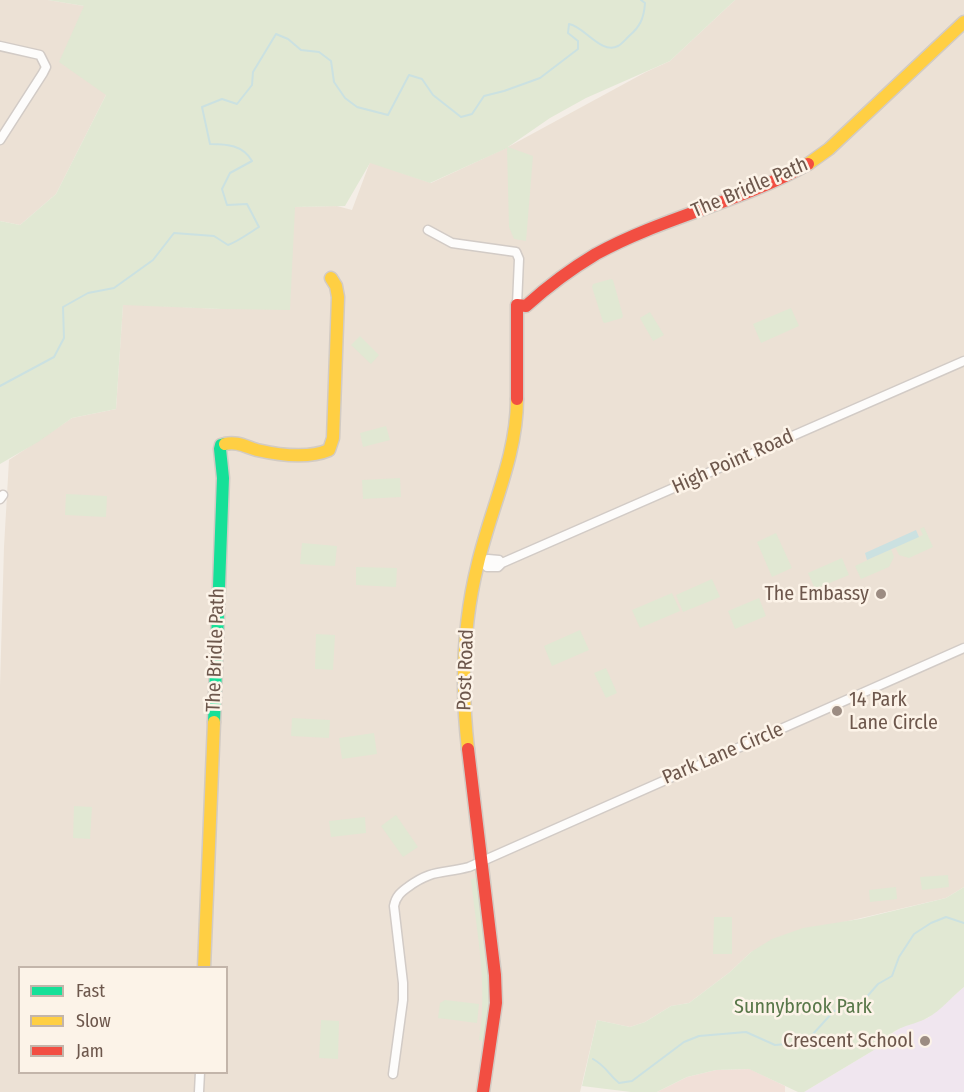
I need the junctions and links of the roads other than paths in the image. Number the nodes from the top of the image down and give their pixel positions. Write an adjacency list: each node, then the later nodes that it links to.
1 (964, 22): 6 (street, The Bridle Path)
2 (0, 46): 3 (street)
3 (0, 140)
4 (428, 230): 6 (street, Post Road)
5 (331, 278): 11 (street, The Bridle Path)
6 (517, 305): 8 (street, Post Road)
7 (964, 361): 8 (street, High Point Road)
8 (481, 562): 10 (street, Post Road)
9 (964, 648): 10 (street, Park Lane Circle)
10 (482, 861): 13 (street, Park Lane Circle); 15 (street, Post Road)
11 (204, 966)
12 (200, 1074): 14 (street)
13 (393, 1074)
14 (199, 1092)
15 (483, 1092)

